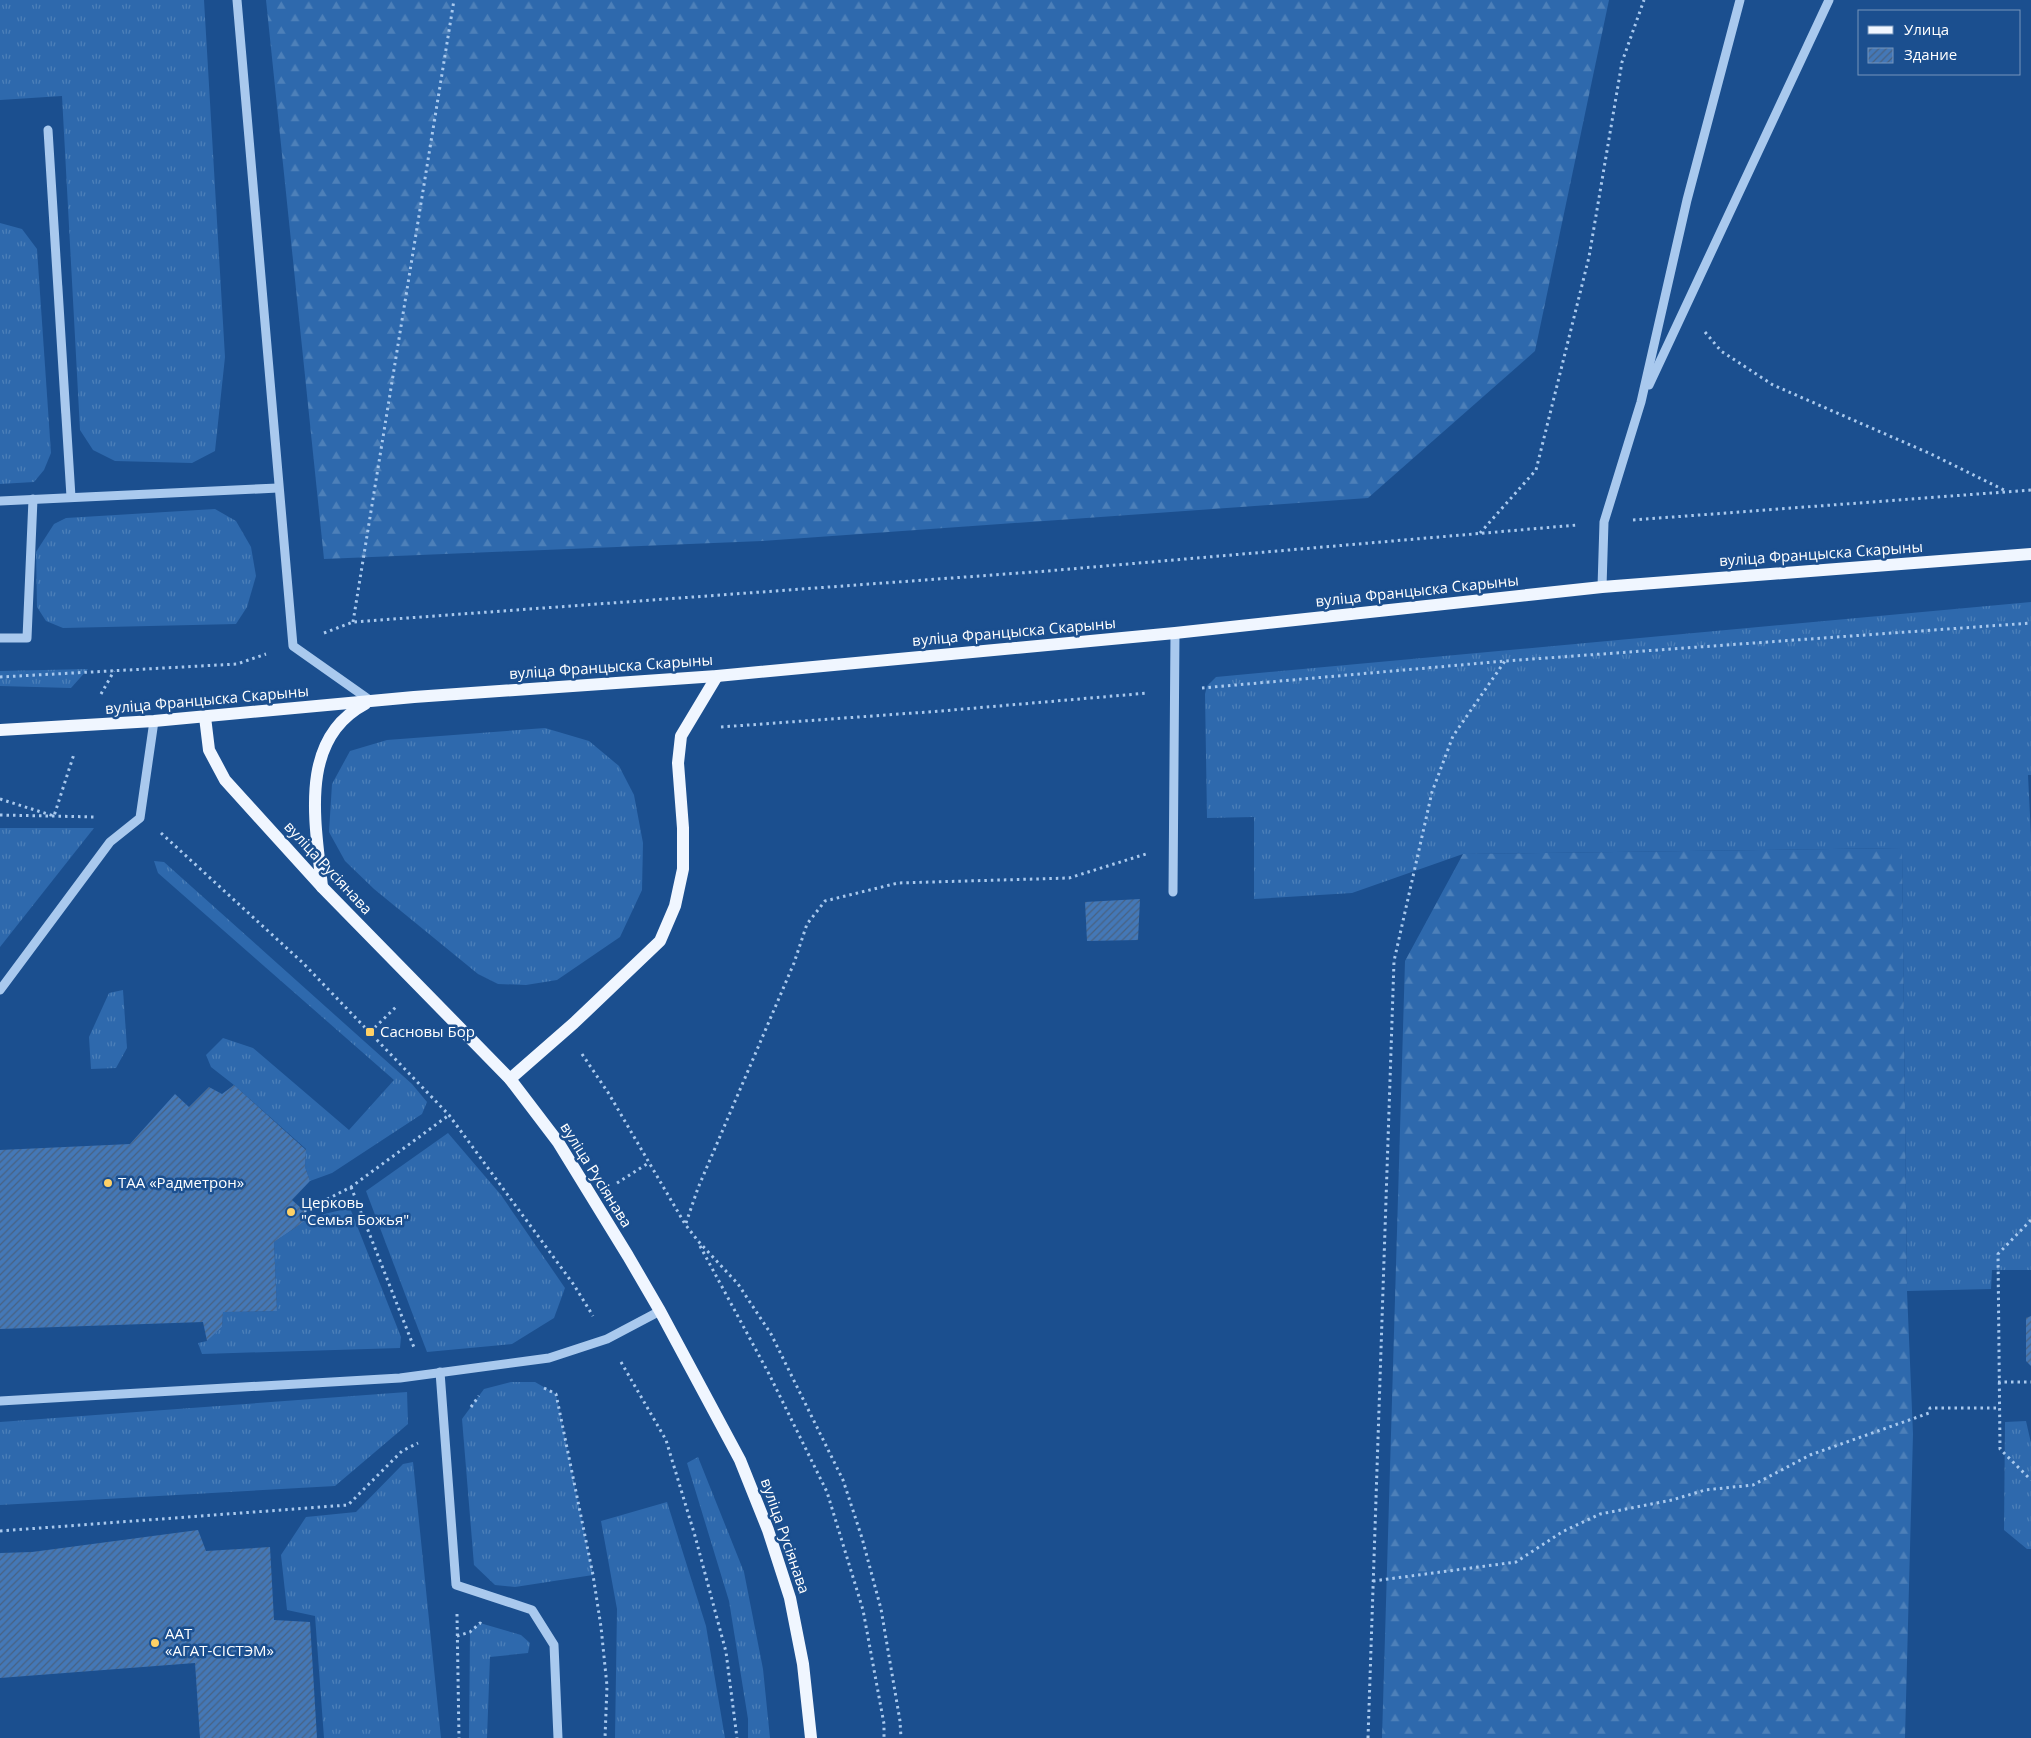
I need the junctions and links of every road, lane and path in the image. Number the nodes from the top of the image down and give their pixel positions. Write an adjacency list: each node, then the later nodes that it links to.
1 (237, 0): 9 (street)
2 (454, 0): 19 (path)
3 (1644, 0): 16 (path)
4 (1740, 0): 8 (street)
5 (1829, 0): 7 (street)
6 (48, 130): 12 (street)
7 (1684, 309): 8 (street); 11 (path)
8 (1641, 402): 15 (street)
9 (278, 488): 12 (street); 23 (street)
10 (2031, 490): 11 (path)
11 (2007, 492): 15 (path)
12 (71, 497): 13 (street)
13 (33, 499): 14 (street); 22 (street)
14 (0, 501)
15 (1604, 522): 16 (path); 18 (street)
16 (1480, 533): 19 (path)
17 (2031, 554): 18 (main road, вуліца Францыска Скарыны)
18 (1602, 587): 21 (main road, вуліца Францыска Скарыны)
19 (353, 622): 23 (path)
20 (2031, 623): 24 (path)
21 (1175, 633): 25 (main road, вуліца Францыска Скарыны); 27 (street)
22 (0, 638)
23 (293, 646): 26 (path); 28 (street)
24 (1505, 661): 27 (path); 66 (path)
25 (717, 676): 28 (main road, вуліца Францыска Скарыны); 31 (main road)
26 (0, 677)
27 (1176, 690): 31 (path); 37 (street)
28 (371, 701): 29 (main road, вуліца Францыска Скарыны); 38 (main road)
29 (205, 717): 30 (main road, вуліца Францыска Скарыны); 38 (main road, вуліца Русіянава)
30 (154, 721): 32 (main road, вуліца Францыска Скарыны); 36 (street)
31 (685, 729): 42 (main road)
32 (0, 730)
33 (0, 799): 35 (path)
34 (0, 815): 35 (path)
35 (54, 816): 36 (path)
36 (140, 818): 41 (street); 43 (path)
37 (1173, 846): 39 (street); 51 (path)
38 (322, 887): 40 (main road, вуліца Русіянава)
39 (1173, 892)
40 (418, 986): 43 (path); 44 (main road, вуліца Русіянава)
41 (0, 990)
42 (566, 1030): 44 (main road); 46 (path)
43 (370, 1032): 45 (path)
44 (510, 1079): 48 (main road, вуліца Русіянава)
45 (449, 1115): 47 (path); 54 (path)
46 (650, 1162): 48 (path); 51 (path)
47 (351, 1187): 49 (path); 56 (path)
48 (593, 1198): 53 (main road, вуліца Русіянава)
49 (304, 1211)
50 (2031, 1220): 57 (path)
51 (685, 1224): 52 (path)
52 (698, 1241): 75 (path); 76 (path)
53 (660, 1311): 54 (street); 74 (main road, вуліца Русіянава)
54 (607, 1339): 55 (street); 73 (path)
55 (440, 1372): 56 (street); 63 (street)
56 (424, 1374): 61 (street)
57 (1998, 1382): 58 (path); 62 (path)
58 (2031, 1382)
59 (542, 1386): 72 (path)
60 (484, 1389): 63 (path)
61 (0, 1401)
62 (2000, 1408): 64 (path); 66 (path)
63 (444, 1427): 65 (path); 67 (street)
64 (2031, 1480)
65 (0, 1531)
66 (1373, 1582): 77 (path)
67 (456, 1585): 68 (street); 69 (path)
68 (505, 1602): 69 (path); 71 (street)
69 (457, 1636): 70 (path)
70 (459, 1738)
71 (558, 1738)
72 (605, 1738)
73 (737, 1738)
74 (811, 1738)
75 (884, 1738)
76 (901, 1738)
77 (1368, 1738)

